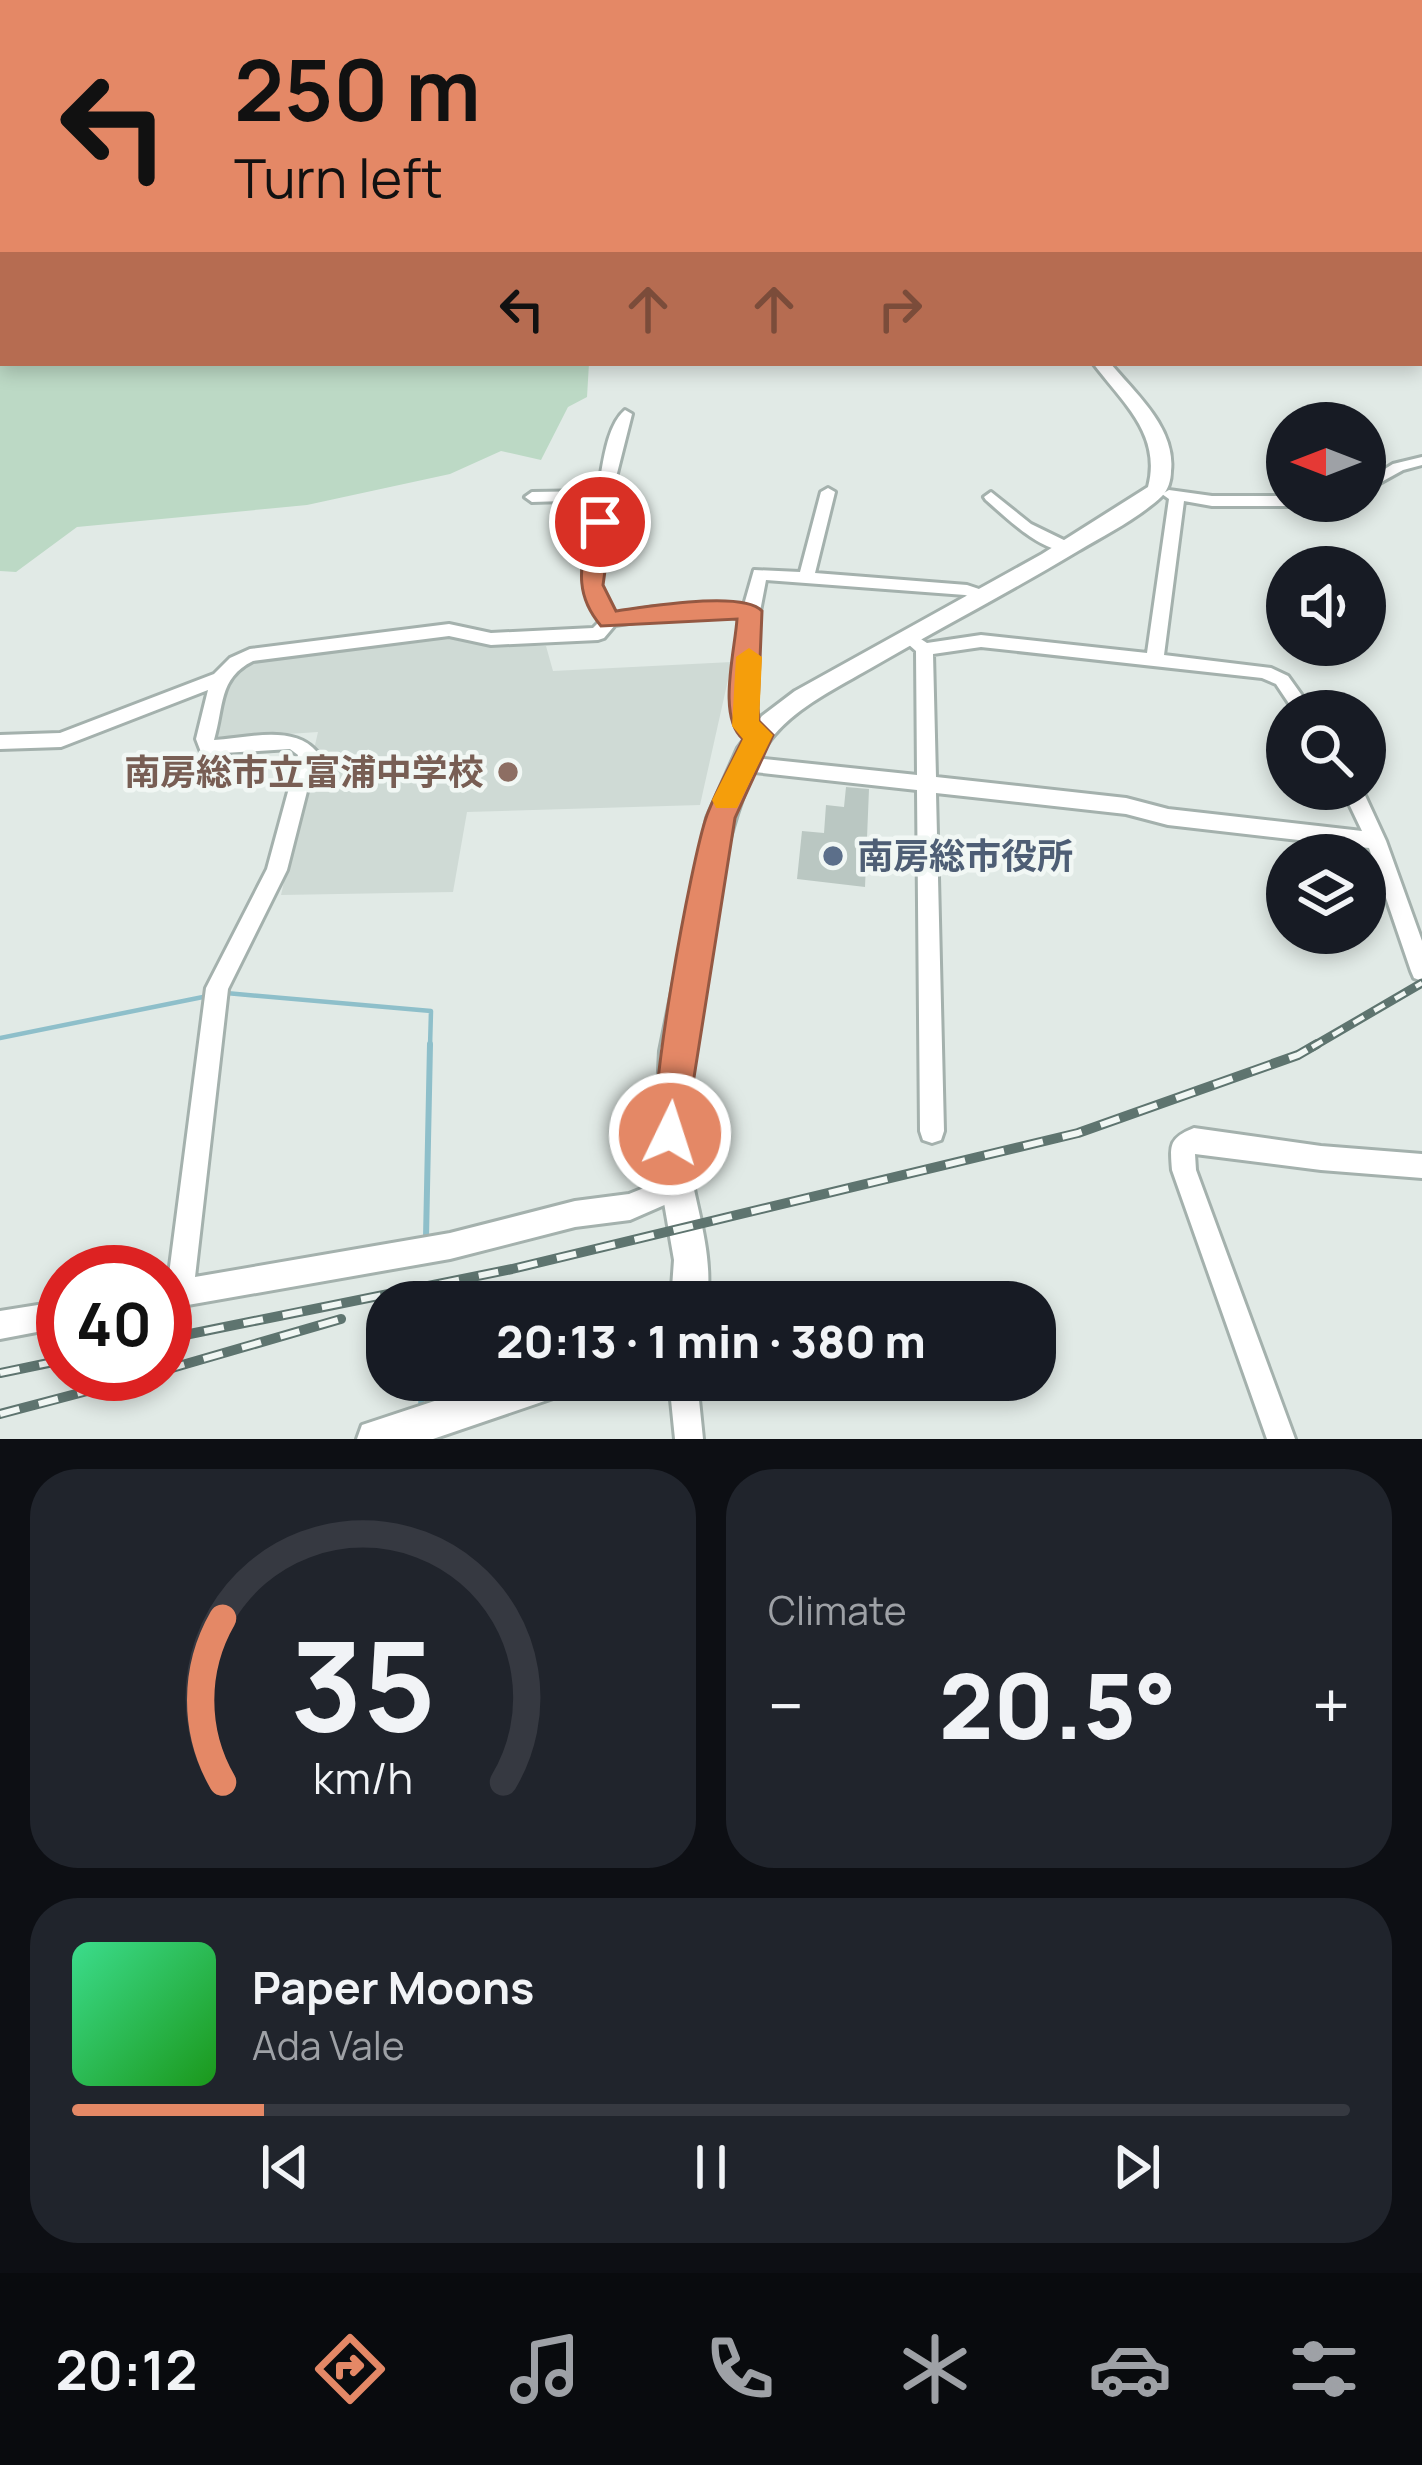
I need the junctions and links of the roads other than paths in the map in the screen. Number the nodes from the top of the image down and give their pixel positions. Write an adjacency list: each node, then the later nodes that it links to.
1 (1103, 366): 6 (street)
2 (625, 414): 7 (street)
3 (1422, 461): 4 (street)
4 (1386, 474)
5 (828, 492): 12 (street)
6 (1167, 493): 10 (street); 11 (street); 17 (street)
7 (606, 495): 8 (street); 15 (street)
8 (532, 497)
9 (991, 497): 11 (street)
10 (1266, 499)
11 (1067, 548): 13 (street)
12 (806, 575): 13 (street); 14 (street)
13 (985, 596): 16 (street)
14 (750, 611): 15 (street); 20 (street)
15 (610, 620): 18 (street)
16 (916, 642): 17 (street); 20 (street); 23 (street)
17 (1155, 657): 19 (street)
18 (217, 680): 21 (street); 30 (street)
19 (1287, 690)
20 (759, 735): 22 (street)
21 (0, 742)
22 (745, 764): 23 (street); 29 (street)
23 (926, 784): 24 (street); 27 (street)
24 (1321, 834)
25 (1386, 869): 26 (street)
26 (1422, 971)
27 (932, 1131)
28 (1422, 1166): 39 (street)
29 (676, 1187): 31 (street); 32 (street)
30 (180, 1245)
31 (694, 1281)
32 (192, 1291)
33 (36, 1319): 34 (street)
34 (0, 1325)
35 (491, 1401): 37 (street)
36 (685, 1401): 38 (street)
37 (376, 1439)
38 (689, 1439)
39 (1281, 1439)

